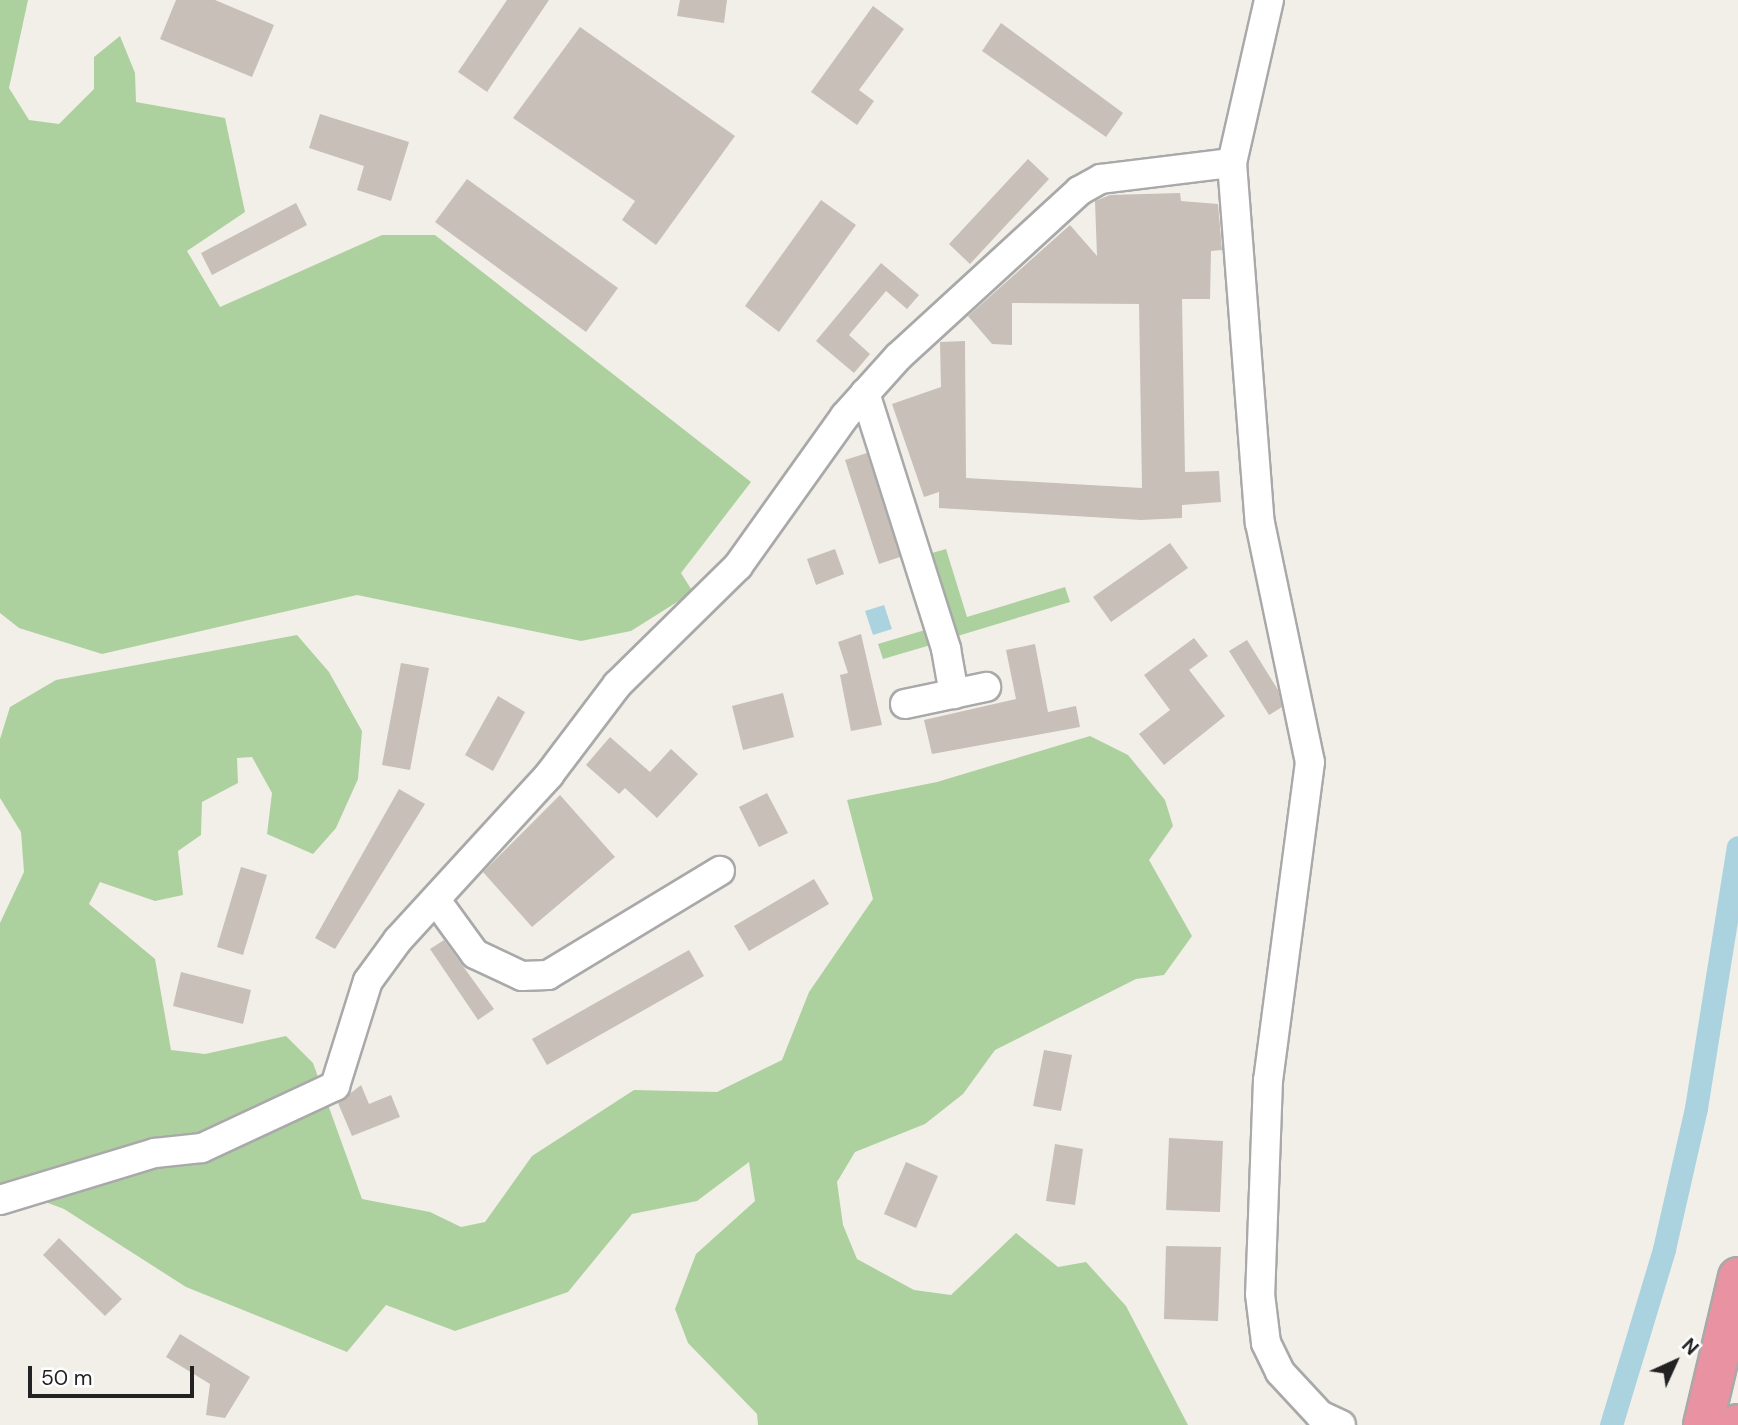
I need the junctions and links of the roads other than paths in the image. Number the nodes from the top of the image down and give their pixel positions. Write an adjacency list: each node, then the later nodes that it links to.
1 (1269, 0): 2 (street)
2 (1232, 163): 3 (street); 11 (street)
3 (865, 393): 5 (street); 8 (street)
4 (986, 687): 5 (street)
5 (954, 694): 6 (street)
6 (905, 704)
7 (720, 871): 8 (street)
8 (438, 903): 9 (street)
9 (0, 1200)
10 (1738, 1277): 12 (highway)
11 (1341, 1425)
12 (1703, 1425)

